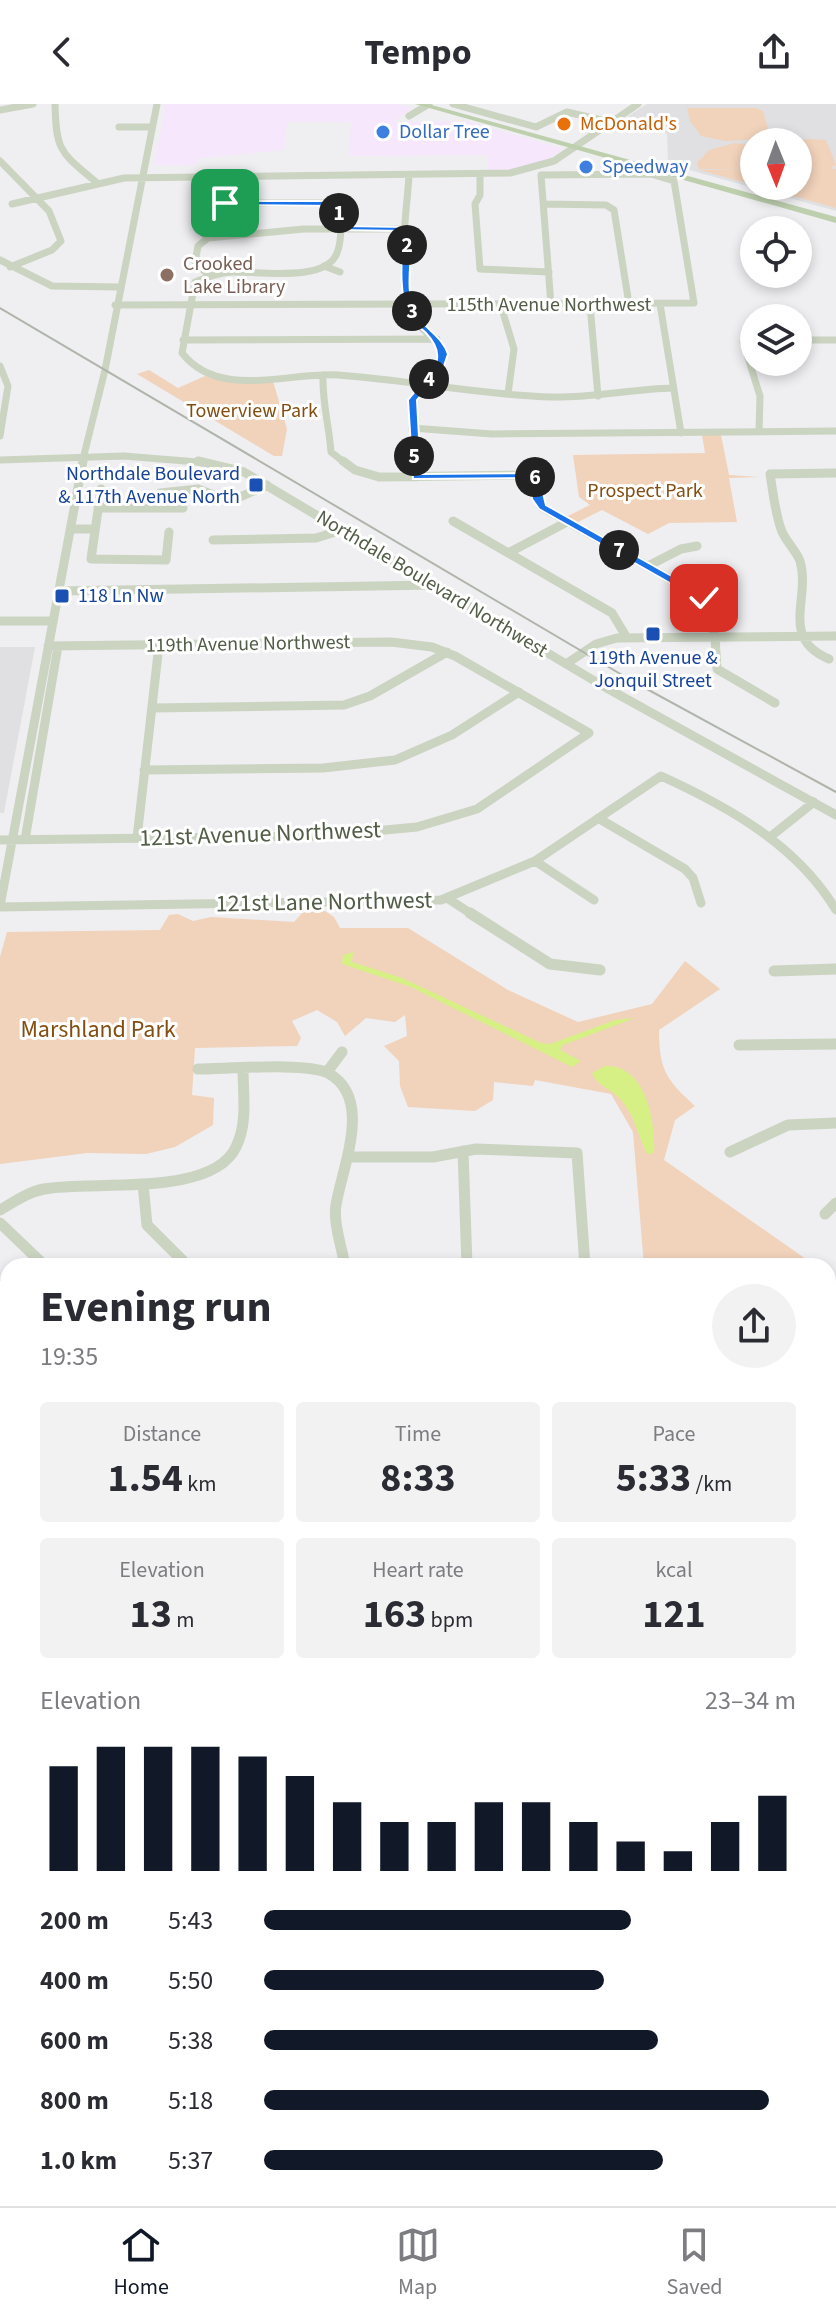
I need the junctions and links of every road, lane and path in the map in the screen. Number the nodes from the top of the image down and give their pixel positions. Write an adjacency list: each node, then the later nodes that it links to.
1 (33, 104): 7 (street)
2 (55, 104): 19 (street)
3 (157, 104): 10 (street)
4 (425, 104): 11 (main road); 12 (main road)
5 (453, 104): 11 (street)
6 (638, 104): 8 (street)
7 (0, 110)
8 (610, 122): 11 (street); 12 (street)
9 (119, 127): 10 (street)
10 (152, 127): 18 (street)
11 (541, 131): 12 (main road)
12 (576, 146): 14 (street); 23 (main road)
13 (0, 161): 20 (street)
14 (533, 169): 15 (street); 16 (street)
15 (480, 175): 17 (street); 31 (street)
16 (541, 175): 22 (street); 35 (street, 115th Avenue Northwest)
17 (409, 176): 18 (street); 25 (street)
18 (142, 178): 19 (street); 33 (street)
19 (97, 183): 20 (street)
20 (37, 198): 21 (street); 29 (street)
21 (12, 204)
22 (545, 204): 31 (street); 34 (street)
23 (836, 218)
24 (339, 229): 25 (street); 26 (street); 26 (street); 28 (street)
25 (407, 229): 40 (street)
26 (208, 238): 32 (street)
27 (0, 260): 29 (street)
28 (324, 266): 30 (street); 32 (street)
29 (10, 267): 33 (street)
30 (340, 272)
31 (549, 272): 38 (street)
32 (208, 275): 37 (street)
33 (119, 287): 36 (street)
34 (629, 304): 35 (street, 115th Avenue Northwest); 39 (street, 115th Avenue Northwest)
35 (660, 304): 50 (street)
36 (115, 305): 37 (street, 115th Avenue Northwest); 58 (street)
37 (189, 305): 40 (street, 115th Avenue Northwest); 43 (street)
38 (551, 305): 39 (street, 115th Avenue Northwest); 41 (street, 115th Avenue Northwest)
39 (590, 305): 52 (street)
40 (412, 306): 41 (street, 115th Avenue Northwest); 42 (street)
41 (501, 306): 51 (street)
42 (437, 339): 43 (street); 49 (street)
43 (183, 340): 47 (street)
44 (812, 340): 45 (street)
45 (836, 340)
46 (0, 366): 57 (street)
47 (323, 375): 49 (street); 61 (street)
48 (752, 376): 55 (street)
49 (422, 387): 51 (street); 53 (street)
50 (673, 388): 52 (street); 56 (street)
51 (508, 394): 52 (street)
52 (598, 396)
53 (412, 428): 56 (street); 61 (street)
54 (836, 431): 55 (street)
55 (759, 432): 56 (street)
56 (681, 433)
57 (0, 436)
58 (84, 459): 59 (street, Northdale Boulevard Northwest); 62 (street, Northdale Boulevard Northwest); 69 (street)
59 (0, 460)
60 (836, 473): 81 (street)
61 (416, 477): 68 (street)
62 (267, 485): 64 (street); 71 (street, Northdale Boulevard Northwest)
63 (101, 489): 65 (street)
64 (160, 493)
65 (98, 508): 66 (street); 70 (street)
66 (183, 508)
67 (453, 521): 75 (street)
68 (567, 522): 75 (street); 76 (street)
69 (71, 529): 70 (street); 78 (street)
70 (95, 529): 72 (street)
71 (342, 530): 73 (street); 77 (street, Northdale Boulevard Northwest)
72 (169, 532)
73 (213, 540)
74 (697, 546): 76 (street)
75 (508, 553): 84 (street)
76 (648, 566): 83 (street)
77 (435, 585): 78 (street); 89 (street, Northdale Boulevard Northwest)
78 (59, 591): 80 (street)
79 (0, 621): 80 (street)
80 (53, 621): 86 (street)
81 (803, 636): 82 (street); 83 (street); 88 (street)
82 (836, 636)
83 (715, 637): 84 (street); 91 (street)
84 (627, 638): 89 (street)
85 (159, 645): 86 (street, 119th Avenue Northwest); 87 (street, 119th Avenue Northwest); 92 (street)
86 (53, 646): 101 (street); 102 (street)
87 (447, 652): 90 (street, 119th Avenue Northwest); 92 (street)
88 (829, 659)
89 (566, 664): 95 (street, Northdale Boulevard Northwest)
90 (519, 692): 93 (street, 119th Avenue Northwest); 94 (street)
91 (775, 703)
92 (153, 708): 94 (street)
93 (589, 733): 99 (street, 121st Avenue Northwest)
94 (144, 770): 99 (street)
95 (814, 802): 96 (street, Northdale Boulevard Northwest); 98 (street)
96 (836, 815)
97 (598, 818): 98 (street, 121st Lane Northwest); 103 (street, 121st Lane Northwest); 106 (street)
98 (770, 837): 108 (street)
99 (137, 838): 102 (street, 121st Avenue Northwest)
100 (0, 840): 101 (street, 121st Avenue Northwest)
101 (12, 840): 102 (street, 121st Avenue Northwest); 107 (street)
102 (25, 840)
103 (535, 861): 104 (street, 121st Lane Northwest); 105 (street)
104 (447, 898): 107 (street, 121st Lane Northwest); 110 (street)
105 (594, 900)
106 (701, 903)
107 (0, 905)
108 (836, 910)
109 (836, 969): 111 (street)
110 (600, 970)
111 (774, 971)
112 (836, 1044): 113 (street)
113 (739, 1045)
114 (342, 1052): 117 (street)
115 (243, 1068): 116 (street); 117 (street); 122 (street)
116 (198, 1069)
117 (327, 1072): 121 (street)
118 (836, 1123): 120 (street)
119 (463, 1151): 121 (street); 130 (street); 131 (street)
120 (730, 1152)
121 (349, 1157): 129 (street)
122 (143, 1184): 124 (street); 128 (street)
123 (836, 1203): 125 (street)
124 (0, 1210)
125 (825, 1214)
126 (0, 1223): 127 (street)
127 (37, 1258)
128 (180, 1258)
129 (344, 1258)
130 (467, 1258)
131 (584, 1258)

